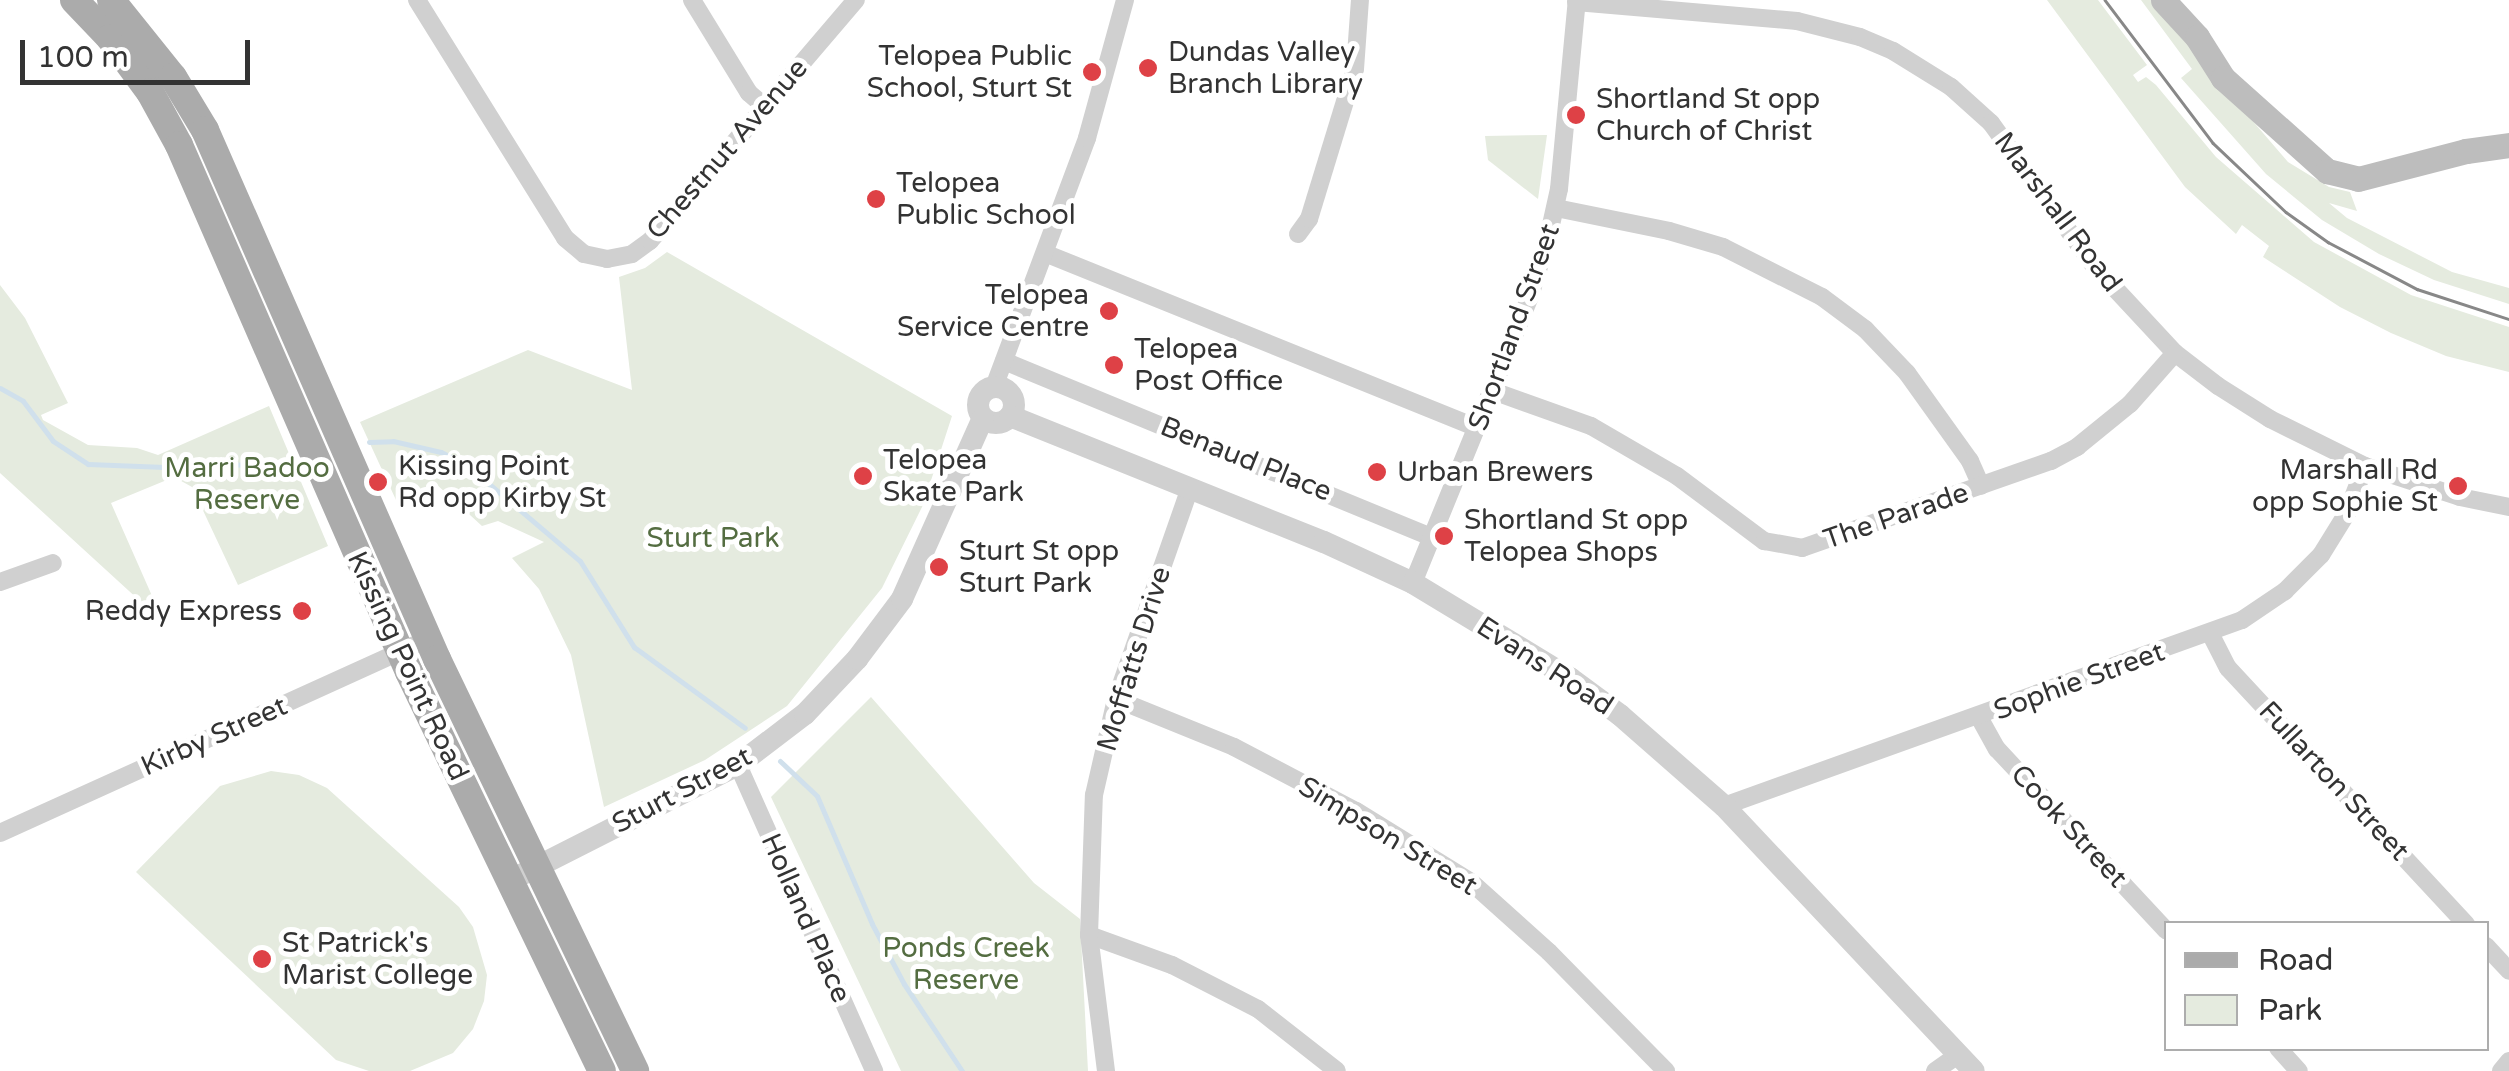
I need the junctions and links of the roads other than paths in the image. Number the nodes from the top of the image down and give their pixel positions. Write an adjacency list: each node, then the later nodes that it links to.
1 (74, 0): 38 (main road, Kissing Point Road)
2 (111, 0): 37 (main road, Kissing Point Road)
3 (417, 0): 14 (street, Chestnut Avenue)
4 (692, 0): 14 (street)
5 (856, 0): 14 (street, Chestnut Avenue)
6 (1124, 0): 20 (street)
7 (1360, 0): 19 (street)
8 (1801, 0): 12 (street)
9 (2163, 0): 13 (main road)
10 (2184, 0): 13 (main road)
11 (1576, 1): 12 (street, Marshall Road); 18 (street, Shortland Street)
12 (1797, 21): 21 (street, Marshall Road)
13 (2250, 99): 17 (main road)
14 (765, 107)
15 (2509, 128): 17 (main road)
16 (2509, 146): 17 (main road)
17 (2466, 150)
18 (1556, 208): 24 (street, Shortland Street); 29 (street)
19 (1298, 234)
20 (1046, 254): 22 (street); 27 (street)
21 (2175, 353): 28 (street, Marshall Road); 29 (street, The Parade)
22 (1004, 360): 23 (street); 32 (street, Benaud Place)
23 (994, 387): 25 (street); 26 (street)
24 (1492, 391): 27 (street, Shortland Street); 29 (street, The Parade)
25 (1010, 416): 26 (street); 30 (street, Evans Road)
26 (983, 418): 41 (street, Sturt Street)
27 (1478, 428): 32 (street, Shortland Street)
28 (2365, 466): 31 (street, Marshall Road); 36 (street, Sophie Street)
29 (1980, 486)
30 (1190, 488): 35 (street, Evans Road); 39 (street, Moffatts Drive)
31 (2509, 507)
32 (1432, 537): 35 (street, Shortland Street)
33 (52, 563): 34 (street)
34 (0, 582)
35 (1413, 583): 42 (street, Evans Road)
36 (2210, 634): 40 (street, Sophie Street); 46 (street, Fullarton Street)
37 (428, 638): 38 (street, Kirby Street); 44 (main road, Kissing Point Road)
38 (400, 652): 43 (street, Kirby Street); 45 (main road, Kissing Point Road)
39 (1116, 699): 48 (street, Moffatts Drive); 59 (street, Simpson Street)
40 (1979, 717): 42 (street, Sophie Street); 47 (street, Cook Street)
41 (738, 765): 44 (street, Sturt Street); 56 (street, Holland Place)
42 (1724, 806): 53 (street, Evans Road)
43 (0, 832)
44 (538, 867): 45 (street, Sturt Street); 55 (main road, Kissing Point Road)
45 (509, 881): 54 (main road, Kissing Point Road)
46 (2463, 921)
47 (2164, 928)
48 (1089, 935): 57 (street, Moffatts Drive); 58 (street)
49 (2489, 949): 50 (street)
50 (2509, 971)
51 (2281, 1051): 61 (street)
52 (2509, 1061): 62 (street)
53 (1966, 1063): 60 (street)
54 (602, 1071)
55 (635, 1071)
56 (874, 1071)
57 (1106, 1071)
58 (1337, 1071)
59 (1666, 1071)
60 (1935, 1071)
61 (2299, 1071)
62 (2502, 1071)

